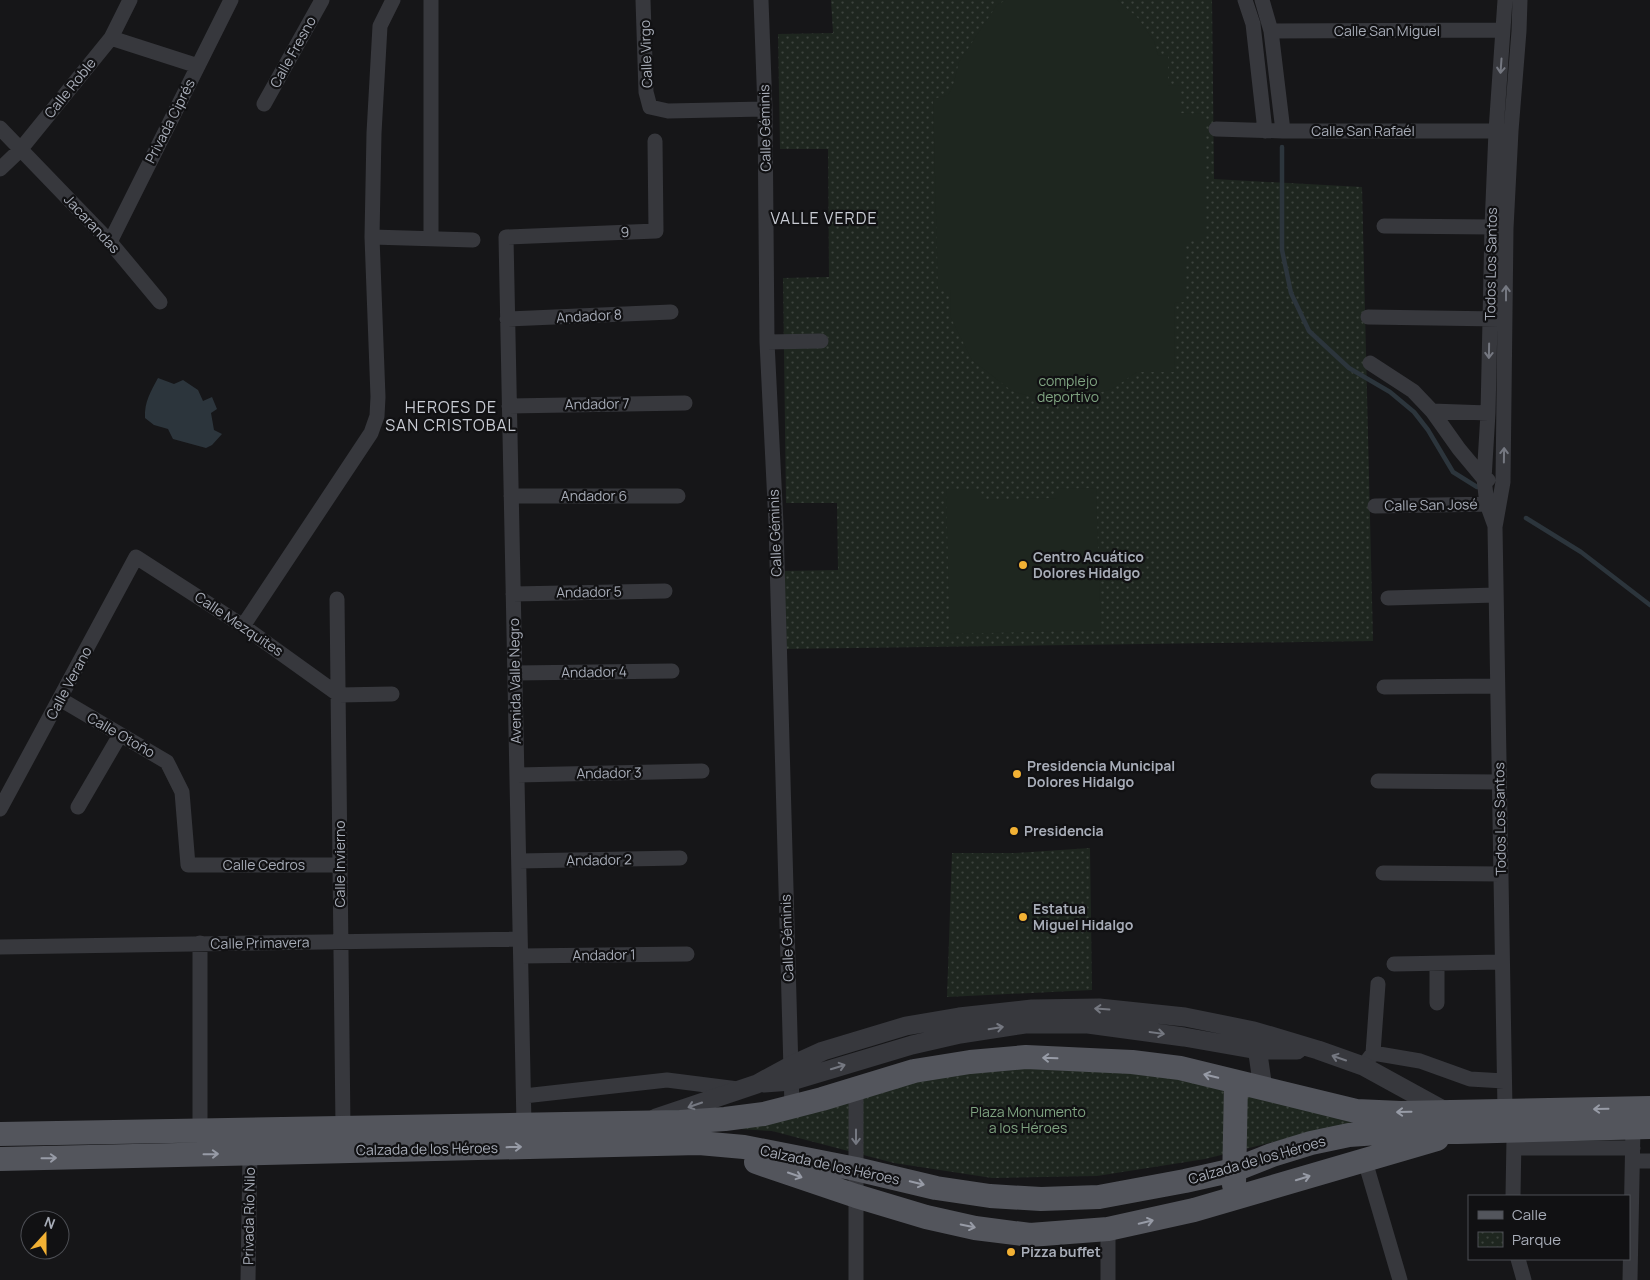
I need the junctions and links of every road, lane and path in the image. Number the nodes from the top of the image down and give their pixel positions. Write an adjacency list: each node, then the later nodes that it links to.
1 (130, 0): 14 (street, Calle Roble)
2 (231, 0): 15 (street, Privada Ciprés)
3 (322, 0): 16 (street, Calle Fresno)
4 (393, 0): 29 (street)
5 (431, 0): 30 (street)
6 (643, 0): 17 (street, Calle Virgo)
7 (761, 0): 17 (street, Calle Géminis)
8 (1245, 0): 20 (street)
9 (1262, 0): 13 (street)
10 (1505, 0): 12 (street, Todos Los Santos)
11 (1520, 0): 21 (street, Todos Los Santos)
12 (1504, 30): 13 (street, Calle San Miguel); 21 (street, Todos Los Santos, one-way to 21)
13 (1271, 31): 22 (street)
14 (111, 38): 15 (street); 24 (street, Calle Roble)
15 (198, 66): 32 (street, Privada Ciprés)
16 (264, 104)
17 (765, 109): 40 (street, Calle Géminis)
18 (0, 128): 24 (street, Jacarandas)
19 (1216, 129): 20 (street, Calle San Rafaél)
20 (1266, 130): 22 (street, Calle San Rafaél)
21 (1503, 131): 22 (street, Calle San Rafaél); 27 (street, Todos Los Santos); 38 (street, Todos Los Santos, one-way to 21)
22 (1284, 132)
23 (655, 141): 28 (street, 9)
24 (20, 150): 25 (street, Calle Roble); 32 (street, Jacarandas)
25 (0, 169)
26 (1384, 226): 27 (street)
27 (1492, 227): 37 (street, Todos Los Santos)
28 (506, 237): 36 (street, Avenida Valle Negro)
29 (372, 238): 30 (street); 58 (street)
30 (431, 238): 31 (street)
31 (474, 240)
32 (110, 242): 33 (street, Jacarandas)
33 (160, 302)
34 (671, 312): 36 (street, Andador 8)
35 (1368, 317): 37 (street)
36 (508, 319): 43 (street, Avenida Valle Negro)
37 (1490, 319): 38 (street); 45 (street, Todos Los Santos, one-way to 45)
38 (1506, 319): 47 (street, Todos Los Santos, one-way to 38)
39 (821, 341): 40 (street)
40 (767, 342): 98 (street, Calle Géminis)
41 (1370, 363): 44 (street)
42 (685, 403): 43 (street, Andador 7)
43 (509, 406): 48 (street, Avenida Valle Negro)
44 (1432, 411): 45 (street); 46 (street)
45 (1488, 413): 46 (street, Todos Los Santos)
46 (1484, 479): 47 (street); 50 (street, Todos Los Santos)
47 (1503, 482): 50 (street, Todos Los Santos)
48 (511, 496): 49 (street, Andador 6); 54 (street, Avenida Valle Negro)
49 (678, 496)
50 (1494, 504): 51 (street, Calle San José); 55 (street, Todos Los Santos)
51 (1375, 506)
52 (136, 557): 58 (street, Calle Mezquites); 65 (street, Calle Verano)
53 (665, 591): 54 (street, Andador 5)
54 (513, 594): 60 (street, Avenida Valle Negro)
55 (1496, 595): 56 (street); 61 (street, Todos Los Santos)
56 (1388, 598)
57 (337, 599): 64 (street, Calle Invierno)
58 (243, 626): 64 (street, Calle Mezquites)
59 (672, 671): 60 (street, Andador 4)
60 (515, 674): 68 (street, Avenida Valle Negro)
61 (1497, 686): 62 (street); 70 (street, Todos Los Santos)
62 (1384, 687)
63 (392, 694): 64 (street)
64 (339, 695): 76 (street, Calle Invierno)
65 (60, 699): 66 (street, Calle Otoño); 72 (street, Calle Verano)
66 (120, 735): 71 (street); 75 (street, Calle Otoño)
67 (702, 771): 68 (street, Andador 3)
68 (517, 775): 74 (street, Avenida Valle Negro)
69 (1378, 781): 70 (street)
70 (1499, 782): 78 (street, Todos Los Santos)
71 (78, 808)
72 (0, 809)
73 (680, 858): 74 (street, Andador 2)
74 (519, 862): 79 (street, Avenida Valle Negro)
75 (188, 865): 76 (street, Calle Cedros)
76 (340, 865): 80 (street, Calle Invierno)
77 (1383, 873): 78 (street)
78 (1501, 874): 85 (street, Todos Los Santos)
79 (520, 939): 80 (street, Calle Primavera); 84 (street, Avenida Valle Negro)
80 (340, 942): 81 (street, Calle Primavera); 110 (street, Calle Invierno)
81 (200, 944): 82 (street, Calle Primavera); 112 (street)
82 (0, 947)
83 (687, 954): 84 (street, Andador 1)
84 (521, 956): 104 (street, Avenida Valle Negro)
85 (1502, 962): 87 (street); 99 (street, Todos Los Santos)
86 (1394, 964): 87 (street)
87 (1437, 964): 89 (street)
88 (1378, 984): 97 (street)
89 (1438, 1003)
90 (1185, 1017): 91 (street, one-way to 91); 92 (street); 93 (street)
91 (906, 1026): 94 (street); 98 (street)
92 (1254, 1031): 95 (street); 96 (street)
93 (1184, 1037): 94 (street, one-way to 93); 95 (street)
94 (912, 1045): 98 (street, one-way to 94)
95 (1258, 1050): 96 (street); 103 (street)
96 (1318, 1050): 97 (street, one-way to 96)
97 (1368, 1060): 99 (street); 107 (street)
98 (791, 1074): 101 (street); 105 (street, Calle Géminis)
99 (1504, 1081): 111 (street, Todos Los Santos)
100 (1236, 1083): 102 (main road, Calzada de los Héroes, one-way to 102); 103 (main road, Calzada de los Héroes); 122 (main road)
101 (749, 1087): 104 (street); 108 (street, one-way to 108)
102 (856, 1088): 105 (main road, Calzada de los Héroes); 121 (street, one-way to 121)
103 (1264, 1090): 107 (main road, Calzada de los Héroes, one-way to 103)
104 (524, 1096): 109 (street, Avenida Valle Negro)
105 (792, 1107): 108 (main road, Calzada de los Héroes)
106 (1650, 1108): 111 (main road, Calzada de los Héroes, one-way to 111)
107 (1445, 1111): 111 (main road, Calzada de los Héroes)
108 (643, 1123): 109 (main road, Calzada de los Héroes)
109 (524, 1125): 110 (main road, Calzada de los Héroes)
110 (343, 1128): 112 (main road, Calzada de los Héroes)
111 (1511, 1129): 113 (main road); 115 (main road, Calzada de los Héroes); 123 (street, Todos Los Santos)
112 (200, 1130): 114 (main road, Calzada de los Héroes)
113 (1465, 1132): 119 (main road); 122 (main road, Calzada de los Héroes)
114 (0, 1134)
115 (1637, 1140): 120 (street); 133 (street)
116 (700, 1143): 117 (main road, Calzada de los Héroes, one-way to 116); 121 (main road, Calzada de los Héroes); 124 (main road, one-way to 124)
117 (250, 1153): 118 (main road, Calzada de los Héroes, one-way to 117); 128 (street, Privada Río Nilo)
118 (0, 1159)
119 (1365, 1161): 125 (main road, one-way to 119); 131 (street)
120 (1650, 1161)
121 (856, 1169): 122 (main road, Calzada de los Héroes, one-way to 122); 124 (street)
122 (1234, 1170): 125 (main road)
123 (1513, 1195)
124 (856, 1196): 126 (main road, one-way to 126); 129 (street)
125 (1234, 1199): 126 (main road, one-way to 125)
126 (1108, 1230): 130 (street)
127 (1518, 1260): 132 (street)
128 (248, 1280)
129 (856, 1280)
130 (1108, 1280)
131 (1400, 1280)
132 (1524, 1280)
133 (1630, 1280)

